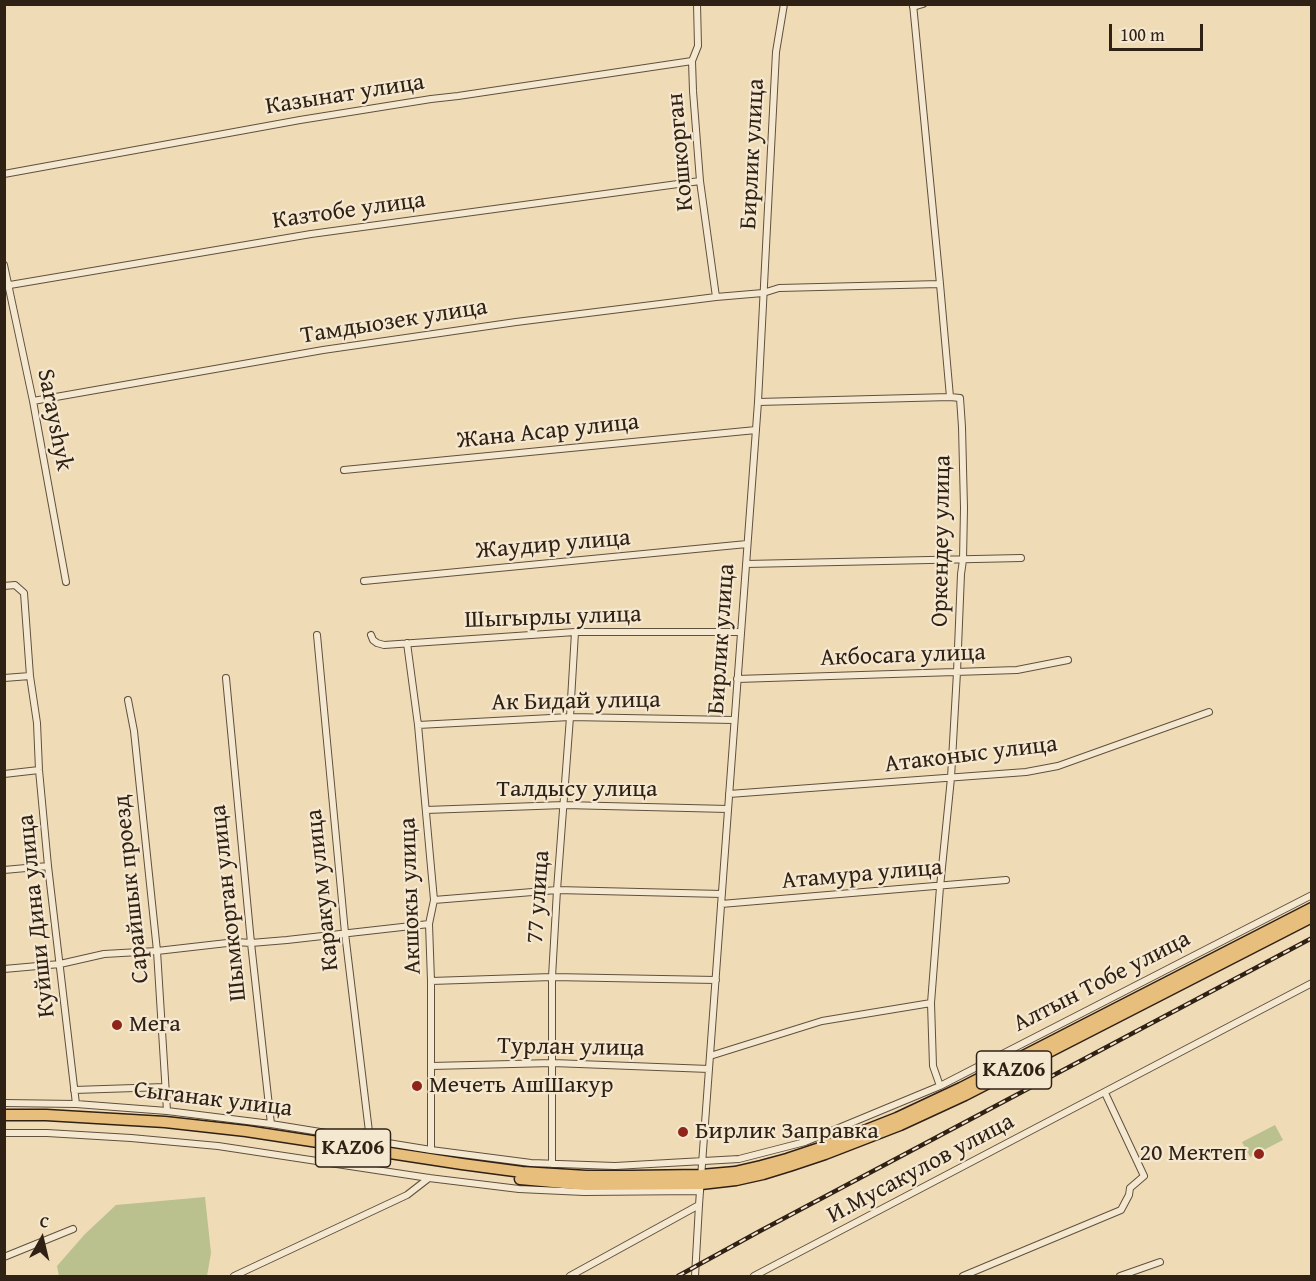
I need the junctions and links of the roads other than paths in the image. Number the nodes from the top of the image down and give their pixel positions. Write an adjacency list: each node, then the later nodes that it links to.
1 (697, 4): 5 (street, Кошкорган)
2 (784, 4): 11 (street, Бирлик улица)
3 (922, 4): 4 (street)
4 (913, 6): 9 (street, Оркендеу улица)
5 (692, 61): 6 (street, Казынат улица); 7 (street, Кошкорган)
6 (4, 174)
7 (700, 181): 10 (street, Казтобе улица); 12 (street, Кошкорган)
8 (4, 265): 10 (street, Sarayshyk)
9 (940, 284): 11 (street, Тамдыозек улица); 13 (street, Оркендеу улица)
10 (7, 286): 14 (street, Sarayshyk)
11 (763, 293): 12 (street, Тамдыозек улица); 15 (street, Бирлик улица)
12 (716, 297): 14 (street, Тамдыозек улица)
13 (950, 397): 15 (street); 20 (street, Оркендеу улица)
14 (33, 400): 23 (street, Sarayshyk)
15 (758, 402): 16 (street, Бирлик улица)
16 (756, 430): 17 (street, Жана Асар улица); 18 (street, Бирлик улица)
17 (344, 470)
18 (747, 544): 21 (street, Бирлик улица); 22 (street, Жаудир улица)
19 (1021, 558): 20 (street)
20 (963, 560): 21 (street); 31 (street, Оркендеу улица)
21 (746, 564): 26 (street, Бирлик улица)
22 (364, 581)
23 (66, 582)
24 (4, 586): 32 (street, Куйши Дина улица)
25 (574, 632): 26 (street, Шыгырлы улица); 29 (street, Шыгырлы улица); 38 (street, 77 улица)
26 (741, 632): 35 (street, Бирлик улица)
27 (317, 635): 60 (street, Каракум улица)
28 (371, 635): 29 (street, Шыгырлы улица)
29 (407, 643): 40 (street, Акшокы улица)
30 (1068, 660): 31 (street, Акбосага улица)
31 (957, 672): 35 (street, Акбосага улица); 43 (street, Оркендеу улица)
32 (30, 676): 33 (street); 41 (street, Куйши Дина улица)
33 (4, 678)
34 (226, 678): 61 (street, Шымкорган улица)
35 (738, 679): 39 (street, Бирлик улица)
36 (128, 700): 62 (street, Сарайшык проезд)
37 (1209, 712): 43 (street, Атаконыс улица)
38 (570, 717): 39 (street, Ак Бидай улица); 40 (street, Ак Бидай улица); 45 (street, 77 улица)
39 (735, 720): 44 (street, Бирлик улица)
40 (418, 725): 47 (street, Акшокы улица)
41 (39, 770): 42 (street); 48 (street, Куйши Дина улица)
42 (4, 774)
43 (951, 778): 44 (street, Атаконыс улица); 51 (street, Оркендеу улица)
44 (729, 794): 46 (street, Бирлик улица)
45 (564, 805): 46 (street, Талдысу улица); 47 (street, Талдысу улица); 52 (street, 77 улица)
46 (728, 809): 53 (street, Бирлик улица)
47 (426, 810): 55 (street, Акшокы улица)
48 (48, 866): 49 (street); 63 (street, Куйши Дина улица)
49 (4, 870)
50 (1006, 880): 51 (street, Атамура улица)
51 (940, 887): 56 (street, Атамура улица); 69 (street, Оркендеу улица)
52 (557, 890): 53 (street); 55 (street); 65 (street, 77 улица)
53 (722, 894): 56 (street, Бирлик улица)
54 (1311, 895): 74 (street, Алтын Тобе улица)
55 (434, 900): 59 (street, Акшокы улица)
56 (721, 904): 66 (street, Бирлик улица)
57 (1311, 908): 90 (highway, KАZ06)
58 (1311, 917): 90 (highway, KАZ06)
59 (429, 924): 60 (street); 67 (street, Акшокы улица)
60 (345, 933): 61 (street); 85 (street, Каракум улица)
61 (250, 943): 62 (street); 83 (street, Шымкорган улица)
62 (157, 951): 63 (street); 75 (street, Сарайшык проезд)
63 (60, 964): 64 (street); 76 (street, Куйши Дина улица)
64 (4, 969)
65 (552, 977): 66 (street); 67 (street); 71 (street, 77 улица)
66 (716, 980): 70 (street, Бирлик улица)
67 (431, 981): 72 (street, Акшокы улица)
68 (1311, 983): 77 (street, И.Мусакулов улица)
69 (931, 1003): 70 (street); 74 (street, Оркендеу улица)
70 (710, 1056): 73 (street, Бирлик улица)
71 (553, 1063): 72 (street, Турлан улица); 73 (street, Турлан улица); 88 (street, 77 улица)
72 (431, 1066): 86 (street, Акшокы улица)
73 (709, 1069): 87 (street, Бирлик улица)
74 (940, 1086): 87 (street, Алтын Тобе улица)
75 (165, 1087): 76 (street); 80 (street, Сарайшык проезд)
76 (74, 1090): 79 (street, Куйши Дина улица)
77 (1105, 1093): 98 (street, И.Мусакулов улица); 99 (street)
78 (4, 1103): 79 (street, Сыганак улица)
79 (76, 1104): 80 (street, Сыганак улица)
80 (167, 1110): 83 (street, Сыганак улица)
81 (4, 1114): 90 (highway, KАZ06)
82 (4, 1122): 90 (highway, KАZ06)
83 (271, 1124): 85 (street, Сыганак улица)
84 (4, 1133): 89 (street)
85 (370, 1140): 86 (street, Сыганак улица)
86 (431, 1150): 88 (street, Сыганак улица)
87 (703, 1161): 88 (street, Сыганак улица); 90 (street, Бирлик улица)
88 (552, 1164)
89 (429, 1178): 90 (street); 95 (street)
90 (701, 1183): 91 (street, Бирлик улица)
91 (699, 1205): 96 (street); 97 (street, Бирлик улица)
92 (73, 1229): 93 (street)
93 (4, 1257)
94 (1160, 1262): 100 (street)
95 (234, 1276)
96 (570, 1276)
97 (695, 1276)
98 (754, 1276)
99 (963, 1276)
100 (1120, 1276)

